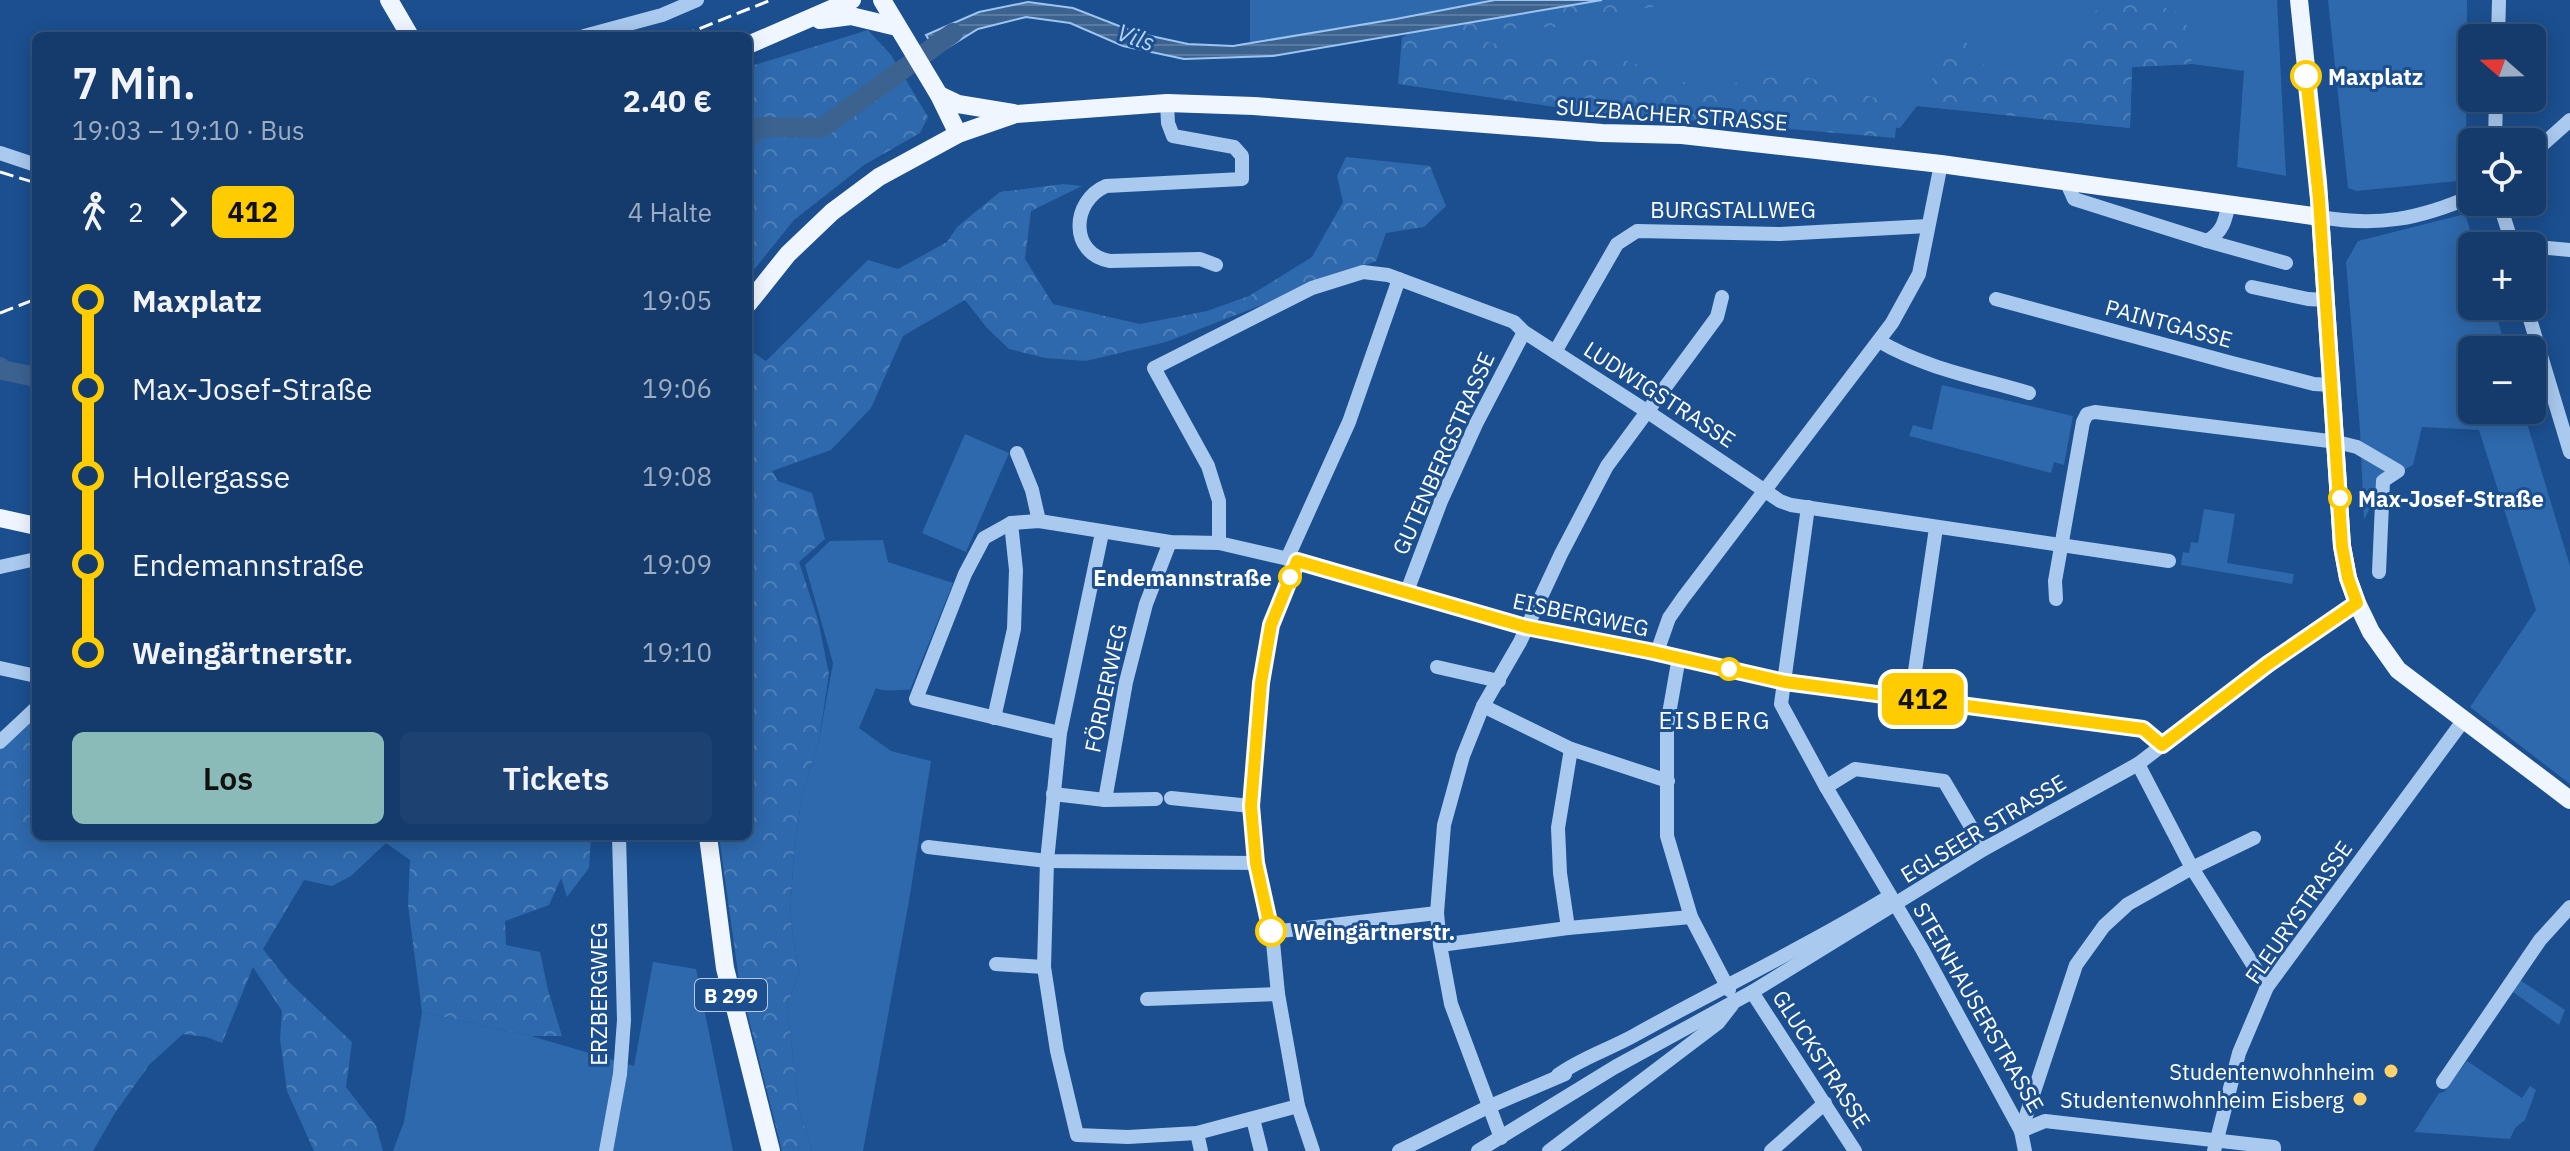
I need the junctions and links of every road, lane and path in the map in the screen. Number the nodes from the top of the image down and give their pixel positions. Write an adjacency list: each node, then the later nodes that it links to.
1 (389, 0): 10 (main road)
2 (697, 0): 11 (street)
3 (852, 0): 7 (main road)
4 (882, 0): 9 (main road)
5 (2299, 0): 25 (main road)
6 (2499, 0): 8 (street)
7 (802, 22): 9 (main road); 12 (main road)
8 (2498, 24)
9 (897, 27): 14 (main road)
10 (408, 32)
11 (599, 32)
12 (752, 43)
13 (1167, 103): 15 (main road, SULZBACHER STRASSE); 21 (main road, SULZBACHER STRASSE); 31 (street)
14 (954, 110): 15 (main road, SULZBACHER STRASSE); 17 (main road)
15 (1016, 114): 17 (main road, SULZBACHER STRASSE)
16 (2570, 120): 18 (street)
17 (958, 134): 35 (main road, SULZBACHER STRASSE)
18 (2546, 141)
19 (0, 153): 20 (street)
20 (32, 164)
21 (1941, 164): 22 (main road, SULZBACHER STRASSE); 26 (street)
22 (2066, 181): 24 (main road, SULZBACHER STRASSE); 27 (street)
23 (2458, 201): 25 (street)
24 (2229, 203): 25 (main road, SULZBACHER STRASSE); 27 (street)
25 (2320, 217): 37 (main road)
26 (1928, 226): 40 (street); 41 (street, BURGSTALLWEG)
27 (2207, 241): 30 (street)
28 (2546, 248): 29 (street)
29 (2570, 250)
30 (2286, 263)
31 (1216, 265)
32 (1399, 279): 39 (street, LUDWIGSTRASSE); 57 (street, LUDWIGSTRASSE); 60 (street)
33 (2252, 287): 37 (street)
34 (1722, 297): 44 (street)
35 (752, 299)
36 (1996, 299): 42 (street, PAINTGASSE)
37 (2325, 300): 42 (main road)
38 (2530, 320): 46 (street)
39 (1524, 332): 41 (street, LUDWIGSTRASSE); 64 (street, GUTENBERGSTRASSE)
40 (1879, 341): 43 (street); 48 (street)
41 (1555, 352): 44 (street, LUDWIGSTRASSE)
42 (2332, 385): 45 (main road)
43 (2029, 393)
44 (1648, 412): 48 (street, LUDWIGSTRASSE); 67 (street)
45 (2337, 442): 58 (street); 63 (street); 66 (main road)
46 (2569, 442)
47 (1017, 453): 51 (street)
48 (1765, 489): 49 (street, LUDWIGSTRASSE); 68 (street)
49 (1808, 507): 54 (street, LUDWIGSTRASSE); 74 (street, STEINHAUSERSTRASSE)
50 (0, 518): 53 (main road)
51 (1039, 521): 52 (street, EISBERGWEG); 55 (street, EISBERGWEG)
52 (1011, 523): 78 (street); 78 (street)
53 (32, 525)
54 (1936, 528): 58 (street, LUDWIGSTRASSE); 75 (street)
55 (1102, 533): 56 (street, EISBERGWEG); 80 (street)
56 (1170, 542): 57 (street, EISBERGWEG); 90 (street, FÖRDERWEG)
57 (1219, 543): 60 (street, EISBERGWEG)
58 (2061, 545): 61 (street, LUDWIGSTRASSE); 65 (street)
59 (32, 560): 62 (street)
60 (1292, 560): 64 (street, EISBERGWEG); 92 (street)
61 (2169, 561)
62 (0, 567)
63 (2379, 572)
64 (1406, 594): 67 (street, EISBERGWEG)
65 (2056, 599)
66 (2357, 603): 79 (main road); 82 (street, EGLSEER STRASSE)
67 (1526, 627): 68 (street, EISBERGWEG); 73 (street)
68 (1657, 652): 69 (street, EISBERGWEG)
69 (1679, 657): 74 (street, EISBERGWEG); 85 (street)
70 (1437, 667): 73 (street)
71 (0, 668): 72 (street)
72 (32, 675)
73 (1499, 681): 76 (street)
74 (1785, 682): 75 (street, EISBERGWEG); 86 (street, STEINHAUSERSTRASSE)
75 (1911, 698): 82 (street, EISBERGWEG)
76 (1483, 706): 83 (street); 103 (street)
77 (32, 712): 81 (street)
78 (994, 718): 80 (street)
79 (2463, 721): 91 (main road); 111 (street, FLEURYSTRASSE)
80 (1060, 733): 87 (street)
81 (0, 742)
82 (2162, 745): 84 (street, EGLSEER STRASSE)
83 (1571, 749): 85 (street); 105 (street)
84 (2138, 764): 97 (street, EGLSEER STRASSE); 100 (street)
85 (1668, 781): 104 (street)
86 (1826, 787): 97 (street); 101 (street, STEINHAUSERSTRASSE)
87 (1053, 794): 90 (street); 98 (street)
88 (1171, 798): 92 (street)
89 (1156, 799): 90 (street)
90 (1105, 800)
91 (2570, 800)
92 (1251, 806): 99 (street)
93 (2254, 838): 100 (street)
94 (619, 840): 127 (street, ERZBERGWEG)
95 (709, 840): 128 (main road, B 299)
96 (928, 847): 98 (street)
97 (1984, 849): 101 (street, EGLSEER STRASSE)
98 (1047, 861): 99 (street); 109 (street)
99 (1256, 863): 106 (street)
100 (2192, 868): 111 (street); 125 (street)
101 (1892, 901): 110 (street, EGLSEER STRASSE); 112 (street, EGLSEER STRASSE); 125 (street, STEINHAUSERSTRASSE)
102 (2570, 907): 118 (street)
103 (1437, 913): 106 (street); 107 (street)
104 (1691, 917): 105 (street); 110 (street)
105 (1568, 928): 107 (street)
106 (1272, 932): 113 (street)
107 (1440, 945): 121 (street)
108 (996, 964): 109 (street)
109 (1044, 967): 123 (street)
110 (1726, 984): 115 (street); 117 (street, EGLSEER STRASSE)
111 (2267, 987): 126 (street, FLEURYSTRASSE)
112 (1752, 992): 115 (street, EGLSEER STRASSE); 119 (street, GLUCKSTRASSE)
113 (1278, 994): 114 (street); 120 (street)
114 (1147, 999)
115 (1735, 1001): 116 (street, EGLSEER STRASSE); 134 (street)
116 (1615, 1067): 117 (street, EGLSEER STRASSE); 124 (street, EGLSEER STRASSE)
117 (1558, 1075): 121 (street, EGLSEER STRASSE)
118 (2443, 1082)
119 (1825, 1103): 135 (street); 136 (street, GLUCKSTRASSE)
120 (1298, 1106): 122 (street); 131 (street)
121 (1488, 1107): 124 (street); 132 (street, EGLSEER STRASSE)
122 (1253, 1119): 123 (street); 130 (street)
123 (1197, 1133): 129 (street)
124 (1501, 1138): 133 (street, EGLSEER STRASSE)
125 (2021, 1145): 126 (street, STEINHAUSERSTRASSE)
126 (2215, 1146): 137 (street, STEINHAUSERSTRASSE)
127 (606, 1151)
128 (771, 1151)
129 (1201, 1151)
130 (1261, 1151)
131 (1313, 1151)
132 (1399, 1151)
133 (1478, 1151)
134 (1549, 1151)
135 (1771, 1151)
136 (1855, 1151)
137 (2274, 1151)

